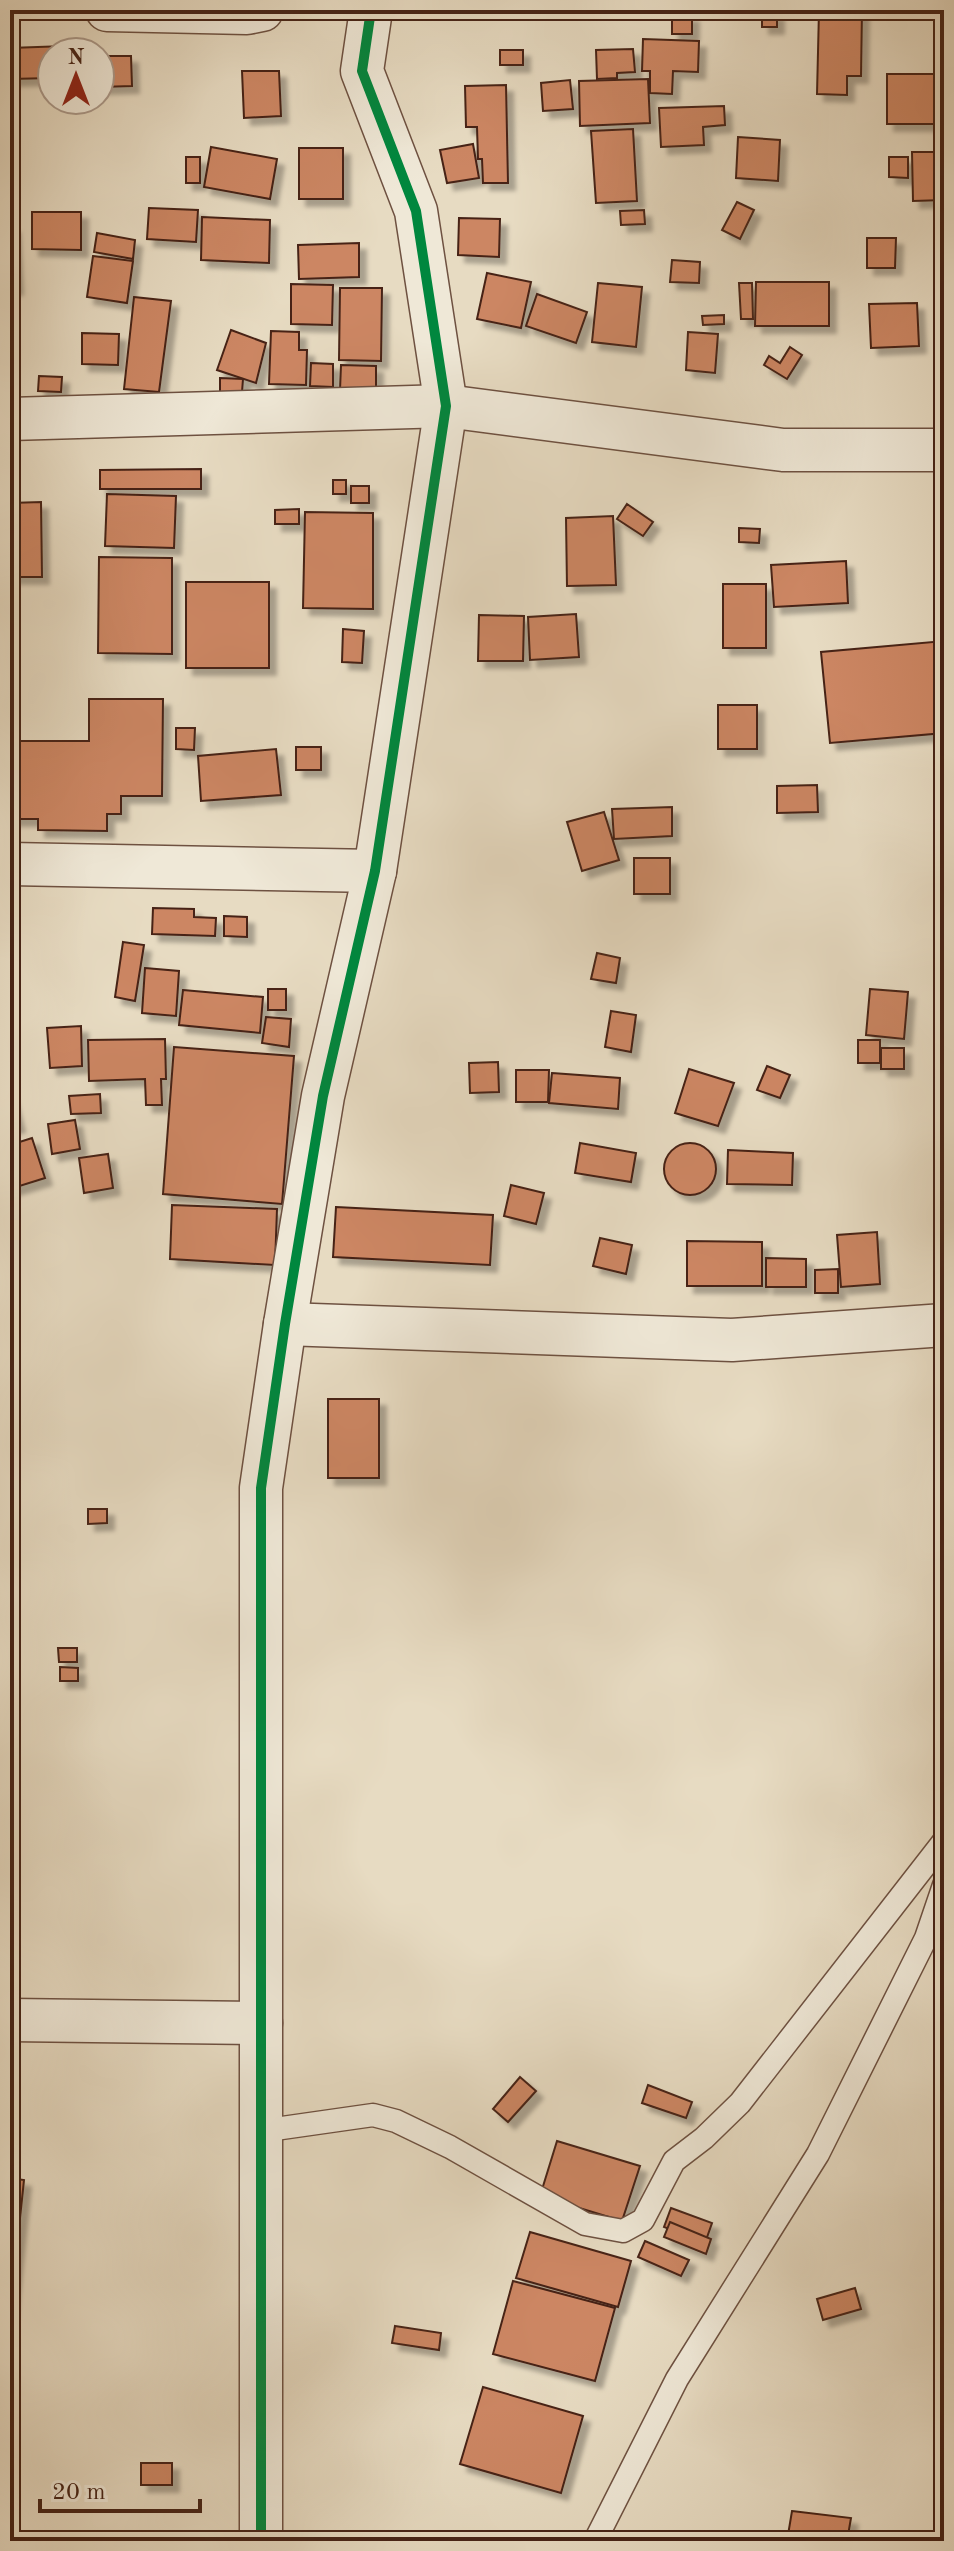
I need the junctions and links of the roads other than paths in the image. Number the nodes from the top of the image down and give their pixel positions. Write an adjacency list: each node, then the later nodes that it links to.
1 (107, 10): 2 (street)
2 (262, 10)
3 (371, 10): 4 (street)
4 (446, 406): 5 (street); 6 (street); 8 (street)
5 (10, 419)
6 (944, 450)
7 (10, 864): 8 (street)
8 (375, 871): 9 (street)
9 (285, 1324): 10 (street); 14 (street)
10 (944, 1325)
11 (944, 1841): 15 (lane)
12 (944, 1885): 17 (lane)
13 (10, 2020): 14 (street)
14 (261, 2023): 15 (street)
15 (261, 2131): 16 (street)
16 (261, 2541)
17 (595, 2541)

